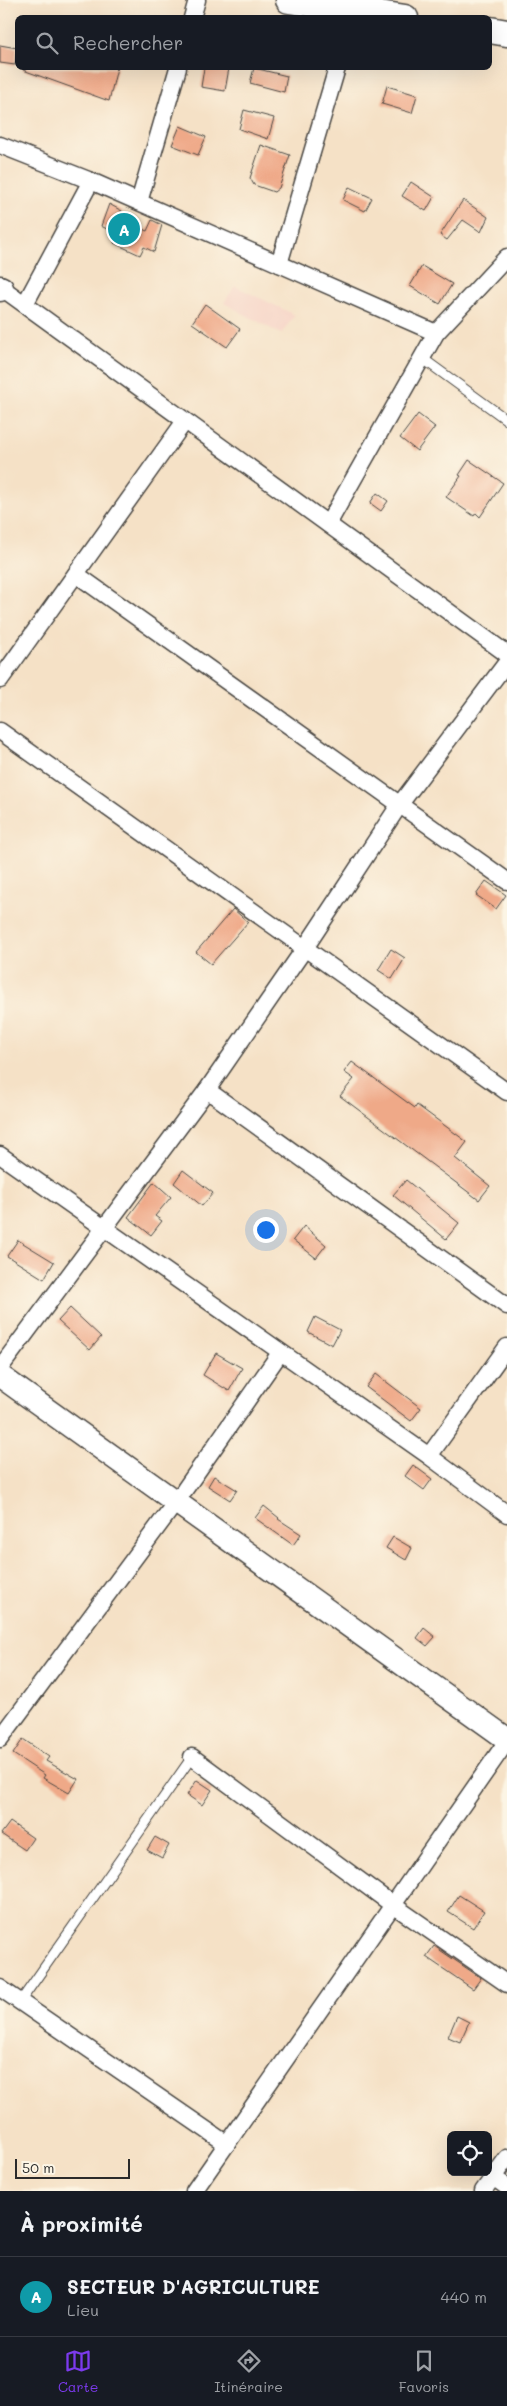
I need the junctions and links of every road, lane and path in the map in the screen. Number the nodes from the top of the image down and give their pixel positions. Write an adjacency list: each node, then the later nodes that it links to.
1 (198, 0): 4 (street)
2 (289, 0): 3 (main road)
3 (355, 9): 5 (main road)
4 (193, 15)
5 (388, 15)
6 (492, 30): 7 (main road)
7 (507, 33)
8 (177, 70): 12 (street)
9 (336, 70): 14 (street)
10 (0, 145): 11 (street)
11 (91, 181): 12 (street); 16 (street)
12 (139, 202): 14 (street)
13 (507, 257): 17 (street)
14 (279, 264): 17 (street)
15 (1, 288): 16 (street)
16 (25, 304): 20 (street)
17 (436, 333): 18 (street)
18 (422, 358): 19 (lane); 21 (street)
19 (507, 420)
20 (186, 421): 21 (street); 22 (street)
21 (328, 524): 23 (street)
22 (76, 574): 25 (street); 27 (street)
23 (507, 654)
24 (507, 662): 27 (street)
25 (0, 680)
26 (0, 731): 29 (street)
27 (400, 804): 28 (street); 29 (street)
28 (507, 881)
29 (306, 948): 30 (street); 31 (street)
30 (207, 1090): 33 (street); 34 (street)
31 (507, 1092)
32 (0, 1155): 33 (street)
33 (104, 1229): 36 (street); 37 (street)
34 (507, 1306)
35 (507, 1347): 39 (street)
36 (280, 1353): 39 (street); 40 (street)
37 (0, 1368)
38 (0, 1376): 40 (street)
39 (429, 1456): 41 (street)
40 (176, 1502): 42 (street); 43 (street)
41 (507, 1514)
42 (0, 1739)
43 (507, 1740): 45 (street)
44 (192, 1758): 45 (street); 48 (lane)
45 (393, 1905): 46 (street); 49 (street)
46 (507, 1984)
47 (0, 1988): 48 (street)
48 (20, 2002): 49 (street)
49 (227, 2144): 53 (street)
50 (507, 2158): 51 (street)
51 (493, 2177): 52 (street); 54 (street)
52 (507, 2187)
53 (194, 2191)
54 (483, 2191)

